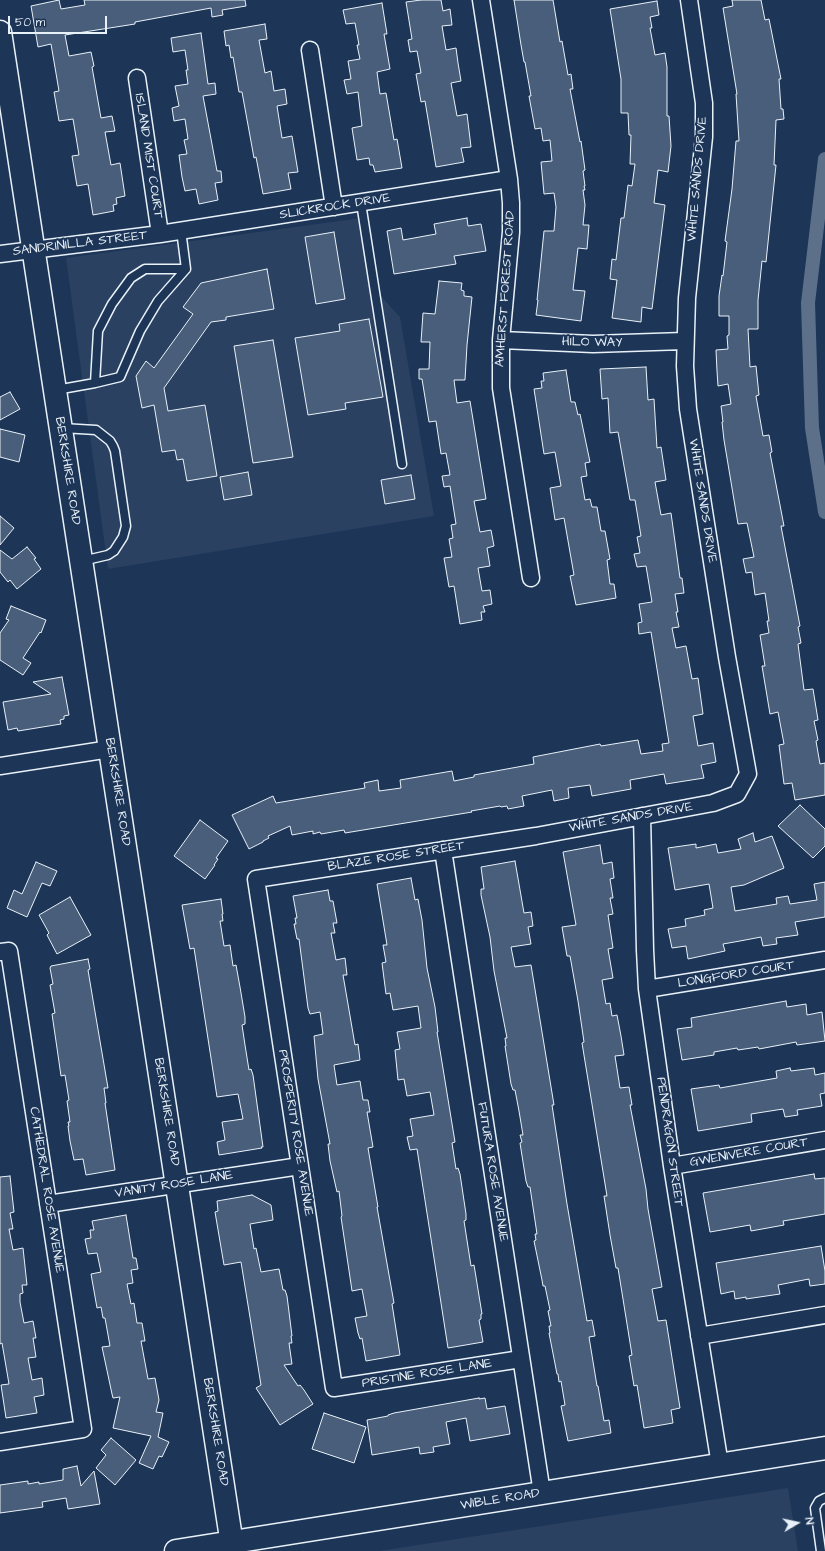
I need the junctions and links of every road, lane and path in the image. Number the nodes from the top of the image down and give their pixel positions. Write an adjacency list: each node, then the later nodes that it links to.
1 (481, 0): 6 (street, AMHERST FOREST ROAD)
2 (689, 0): 15 (street, WHITE SANDS DRIVE)
3 (0, 32): 11 (street, BERKSHIRE ROAD)
4 (310, 50): 8 (street)
5 (137, 78): 10 (street, ISLAND MIST COURT)
6 (509, 179): 7 (street, SLICKROCK DRIVE); 14 (street, AMHERST FOREST ROAD)
7 (360, 203): 8 (street, SLICKROCK DRIVE); 19 (lane)
8 (334, 207): 9 (street, SLICKROCK DRIVE)
9 (181, 230): 10 (street, SLICKROCK DRIVE); 13 (lane)
10 (160, 234): 11 (street, SANDRINILLA STREET)
11 (33, 249): 12 (street, SANDRINILLA STREET); 17 (street, BERKSHIRE ROAD)
12 (0, 254)
13 (186, 269): 16 (lane); 16 (lane)
14 (501, 340): 15 (street, HILO WAY); 21 (street, AMHERST FOREST ROAD)
15 (684, 341): 24 (street, WHITE SANDS DRIVE)
16 (95, 383): 17 (lane)
17 (55, 390): 18 (street, BERKSHIRE ROAD)
18 (61, 428): 20 (street, BERKSHIRE ROAD); 20 (lane)
19 (402, 464)
20 (81, 561): 22 (street, BERKSHIRE ROAD)
21 (531, 578)
22 (110, 749): 23 (street); 34 (street, BERKSHIRE ROAD)
23 (0, 766)
24 (642, 816): 25 (street, WHITE SANDS DRIVE); 30 (street, PENDRAGON STREET)
25 (536, 836): 26 (street, BLAZE ROSE STREET)
26 (443, 850): 27 (street, BLAZE ROSE STREET); 38 (street, FUTURA ROSE AVENUE)
27 (256, 879): 32 (street, PROSPERITY ROSE AVENUE)
28 (5, 952): 35 (street, CATHEDRAL ROSE AVENUE)
29 (825, 960): 30 (street, LONGFORD COURT)
30 (647, 989): 33 (street, PENDRAGON STREET)
31 (825, 1140): 33 (street, GWENIVERE COURT)
32 (300, 1166): 34 (street, VANITY ROSE LANE); 39 (street, PROSPERITY ROSE AVENUE)
33 (672, 1166): 37 (street, PENDRAGON STREET)
34 (177, 1185): 35 (street, VANITY ROSE LANE); 45 (street, BERKSHIRE ROAD)
35 (48, 1204): 40 (street, CATHEDRAL ROSE AVENUE)
36 (825, 1315): 37 (street)
37 (700, 1336): 42 (street, PENDRAGON STREET)
38 (521, 1359): 39 (street, PRISTINE ROSE LANE); 43 (street, FUTURA ROSE AVENUE)
39 (334, 1388)
40 (0, 1442)
41 (825, 1448): 42 (street, WIBLE ROAD)
42 (720, 1465): 43 (street, WIBLE ROAD)
43 (542, 1493): 45 (street, WIBLE ROAD)
44 (825, 1498): 47 (lane)
45 (233, 1547): 46 (street, WIBLE ROAD)
46 (187, 1550)
47 (821, 1551)

